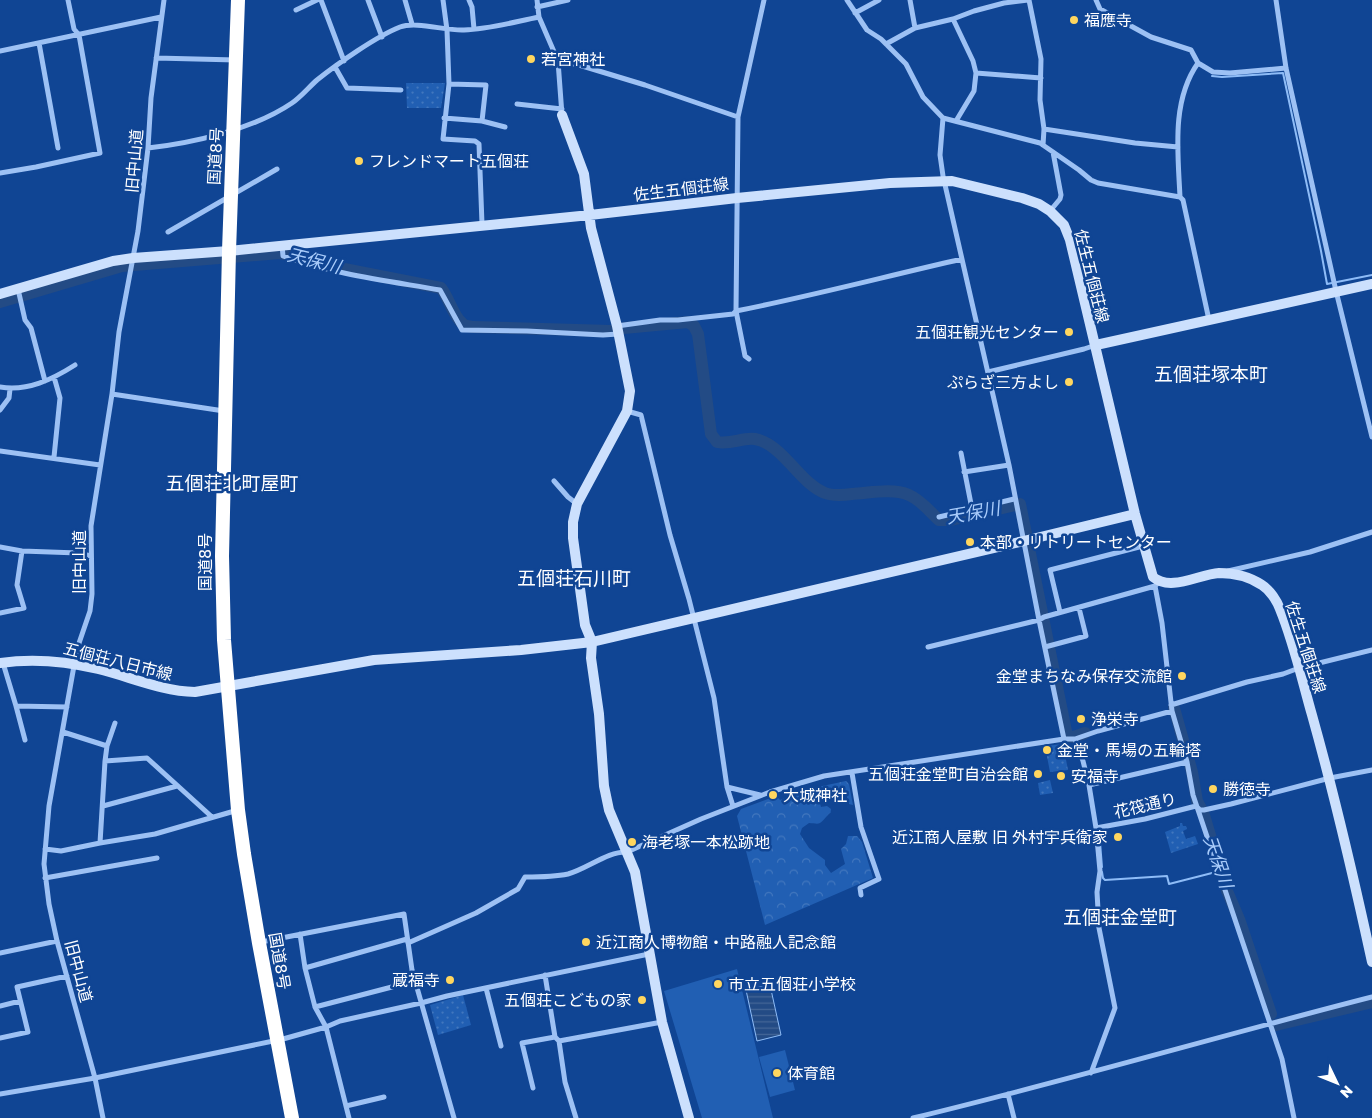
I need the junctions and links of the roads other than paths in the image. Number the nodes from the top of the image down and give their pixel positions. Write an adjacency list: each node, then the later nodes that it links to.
1 (68, 0): 31 (street)
2 (164, 0): 24 (street, 旧中山道)
3 (238, 0): 37 (highway, 国道8号)
4 (317, 0): 22 (street)
5 (321, 0): 38 (street)
6 (368, 0): 32 (street)
7 (405, 0): 27 (street)
8 (443, 0): 30 (street)
9 (469, 0): 29 (street)
10 (537, 0): 20 (street)
11 (568, 0): 20 (street)
12 (764, 0): 49 (street)
13 (847, 0): 23 (street)
14 (879, 0): 23 (street)
15 (910, 0): 28 (street)
16 (988, 0): 21 (street)
17 (1028, 0): 21 (street); 44 (street)
18 (1096, 0): 40 (street)
19 (1276, 0): 42 (street)
20 (537, 6): 25 (street)
21 (990, 7): 26 (street)
22 (296, 10)
23 (855, 13): 34 (street)
24 (161, 16): 31 (street); 36 (street, 旧中山道)
25 (539, 17): 29 (street); 39 (street)
26 (953, 20): 28 (street); 43 (street)
27 (412, 24): 30 (street); 32 (street)
28 (915, 28): 34 (street)
29 (474, 29): 30 (street)
30 (447, 30): 45 (street)
31 (79, 35): 33 (street); 63 (street)
32 (382, 36): 38 (street)
33 (39, 43): 35 (street); 59 (street)
34 (886, 44): 51 (street)
35 (0, 51)
36 (156, 58): 37 (street); 60 (street, 旧中山道)
37 (236, 60): 56 (highway, 国道8号)
38 (344, 61): 41 (street)
39 (558, 61): 48 (street); 49 (street)
40 (1198, 63): 42 (street); 58 (street)
41 (336, 67): 46 (street); 56 (street)
42 (1286, 68): 77 (street)
43 (976, 73): 44 (street); 52 (street)
44 (1041, 78): 55 (street)
45 (449, 84): 50 (street); 53 (street)
46 (401, 90)
47 (517, 104): 48 (street)
48 (562, 112): 69 (street)
49 (738, 117): 67 (street)
50 (444, 118): 53 (street); 70 (street)
51 (943, 118): 52 (street); 64 (street)
52 (956, 121): 57 (street)
53 (482, 122): 54 (street)
54 (505, 127)
55 (1044, 128): 57 (street); 58 (street)
56 (234, 130): 60 (street); 65 (highway, 国道8号)
57 (1043, 145): 61 (street)
58 (1178, 147): 66 (street)
59 (58, 148)
60 (148, 148): 74 (street, 旧中山道)
61 (1053, 152): 66 (street); 68 (street)
62 (277, 169): 65 (street)
63 (0, 173)
64 (944, 180): 67 (street, 佐生五個荘線); 68 (street, 佐生五個荘線); 75 (street)
65 (230, 196): 71 (street); 72 (highway, 国道8号)
66 (1180, 197): 81 (street)
67 (737, 198): 69 (street, 佐生五個荘線); 80 (street)
68 (1050, 211): 83 (street, 佐生五個荘線)
69 (590, 215): 70 (street, 佐生五個荘線); 82 (street)
70 (482, 224): 73 (street, 佐生五個荘線)
71 (168, 232)
72 (229, 250): 73 (street, 佐生五個荘線); 74 (street, 佐生五個荘線); 93 (highway, 国道8号)
73 (283, 251): 82 (street)
74 (133, 258): 78 (street, 佐生五個荘線); 91 (street, 旧中山道)
75 (962, 259): 80 (street); 86 (street)
76 (1372, 284): 77 (street)
77 (1335, 285): 81 (street); 95 (street)
78 (18, 289): 79 (street, 佐生五個荘線); 88 (street)
79 (0, 294)
80 (736, 311): 82 (street); 84 (street)
81 (1209, 320): 83 (street)
82 (618, 330): 94 (street)
83 (1096, 345): 86 (street); 106 (street, 佐生五個荘線)
84 (749, 359)
85 (76, 365): 87 (street)
86 (988, 372): 100 (street)
87 (54, 377): 88 (street); 98 (street)
88 (45, 381): 90 (street)
89 (0, 387): 90 (street)
90 (10, 389): 92 (street)
91 (112, 394): 93 (street); 99 (street, 旧中山道)
92 (0, 410)
93 (225, 411): 128 (highway, 国道8号)
94 (627, 411): 104 (street); 119 (street)
95 (1372, 437)
96 (0, 451): 98 (street)
97 (961, 453): 101 (street)
98 (54, 457): 99 (street)
99 (100, 465): 113 (street, 旧中山道)
100 (1009, 465): 101 (street); 103 (street)
101 (964, 472): 105 (street)
102 (554, 481): 104 (street)
103 (1015, 503): 105 (street); 109 (street)
104 (577, 504): 121 (street)
105 (972, 509): 107 (street)
106 (1134, 514): 109 (street, 五個荘八日市線); 110 (street, 佐生五個荘線)
107 (939, 517)
108 (1372, 532): 114 (street)
109 (1026, 541): 119 (street, 五個荘八日市線); 120 (street)
110 (1143, 546): 115 (street, 佐生五個荘線); 117 (street)
111 (0, 547): 112 (street)
112 (22, 552): 113 (street); 118 (street)
113 (91, 556): 126 (street, 旧中山道)
114 (1217, 573): 115 (street, 佐生五個荘線); 127 (street, 佐生五個荘線)
115 (1157, 584): 116 (street); 131 (street)
116 (1080, 608): 117 (street); 122 (street)
117 (1060, 612): 120 (street)
118 (0, 614)
119 (693, 617): 121 (street, 五個荘八日市線); 145 (street)
120 (1041, 619): 122 (street); 123 (street)
121 (592, 642): 128 (street, 五個荘八日市線); 155 (street)
122 (1047, 646): 134 (street)
123 (928, 647)
124 (1372, 650): 127 (street)
125 (1, 663): 126 (street, 五個荘八日市線); 129 (street)
126 (75, 665): 128 (street, 五個荘八日市線); 130 (street, 旧中山道)
127 (1299, 668): 131 (street); 142 (street, 佐生五個荘線)
128 (228, 687): 150 (highway, 国道8号)
129 (16, 706): 130 (street); 136 (street)
130 (66, 707): 133 (street, 旧中山道)
131 (1171, 708): 135 (street); 139 (street)
132 (115, 722): 137 (street)
133 (63, 732): 137 (street); 154 (street, 旧中山道)
134 (1064, 739): 135 (street); 141 (street)
135 (1075, 739): 143 (street)
136 (25, 740)
137 (107, 746): 138 (street)
138 (105, 761): 144 (street); 147 (street)
139 (1187, 762): 143 (street); 149 (street)
140 (1372, 770): 142 (street, 花筏通り)
141 (852, 773): 146 (street); 158 (street)
142 (1330, 778): 149 (street, 花筏通り); 165 (street, 佐生五個荘線)
143 (1090, 785): 152 (street)
144 (177, 786): 147 (street); 151 (street)
145 (727, 787): 146 (street); 148 (street)
146 (762, 795): 148 (street)
147 (103, 806): 153 (street)
148 (732, 806): 155 (street)
149 (1200, 808): 152 (street, 花筏通り); 177 (street)
150 (238, 810): 151 (street); 162 (highway, 国道8号)
151 (212, 817): 153 (street)
152 (1098, 828): 183 (street)
153 (100, 843): 154 (street)
154 (45, 849): 157 (street, 旧中山道)
155 (626, 852): 161 (street); 164 (street)
156 (157, 858): 157 (street)
157 (45, 878): 160 (street, 旧中山道)
158 (861, 894)
159 (300, 934): 161 (street); 162 (street); 166 (street)
160 (57, 941): 163 (street); 168 (street, 旧中山道)
161 (408, 941): 166 (street); 169 (street)
162 (259, 943): 181 (highway, 国道8号)
163 (0, 953)
164 (649, 954): 167 (street); 176 (street)
165 (1372, 962)
166 (305, 968): 175 (street)
167 (545, 975): 170 (street); 180 (street)
168 (67, 976): 172 (street); 184 (street, 旧中山道)
169 (415, 981): 173 (street); 175 (street)
170 (486, 988): 173 (street); 182 (street)
171 (1372, 997): 177 (street)
172 (20, 1001): 174 (street); 179 (street)
173 (422, 1004): 178 (street); 194 (street)
174 (0, 1006)
175 (315, 1007): 178 (street)
176 (662, 1022): 180 (street); 196 (street)
177 (1269, 1023): 183 (street); 199 (street)
178 (326, 1027): 181 (street); 189 (street)
179 (0, 1038)
180 (557, 1039): 185 (street); 195 (street)
181 (277, 1040): 184 (street); 192 (highway, 国道8号)
182 (501, 1046)
183 (1091, 1073): 187 (street)
184 (95, 1078): 186 (street); 191 (street, 旧中山道)
185 (533, 1088)
186 (0, 1094)
187 (1008, 1094): 190 (street); 198 (street)
188 (384, 1097): 189 (street)
189 (346, 1106): 193 (street)
190 (927, 1116): 197 (street)
191 (103, 1118)
192 (292, 1118)
193 (349, 1118)
194 (454, 1118)
195 (576, 1118)
196 (690, 1118)
197 (913, 1118)
198 (1014, 1118)
199 (1294, 1118)

